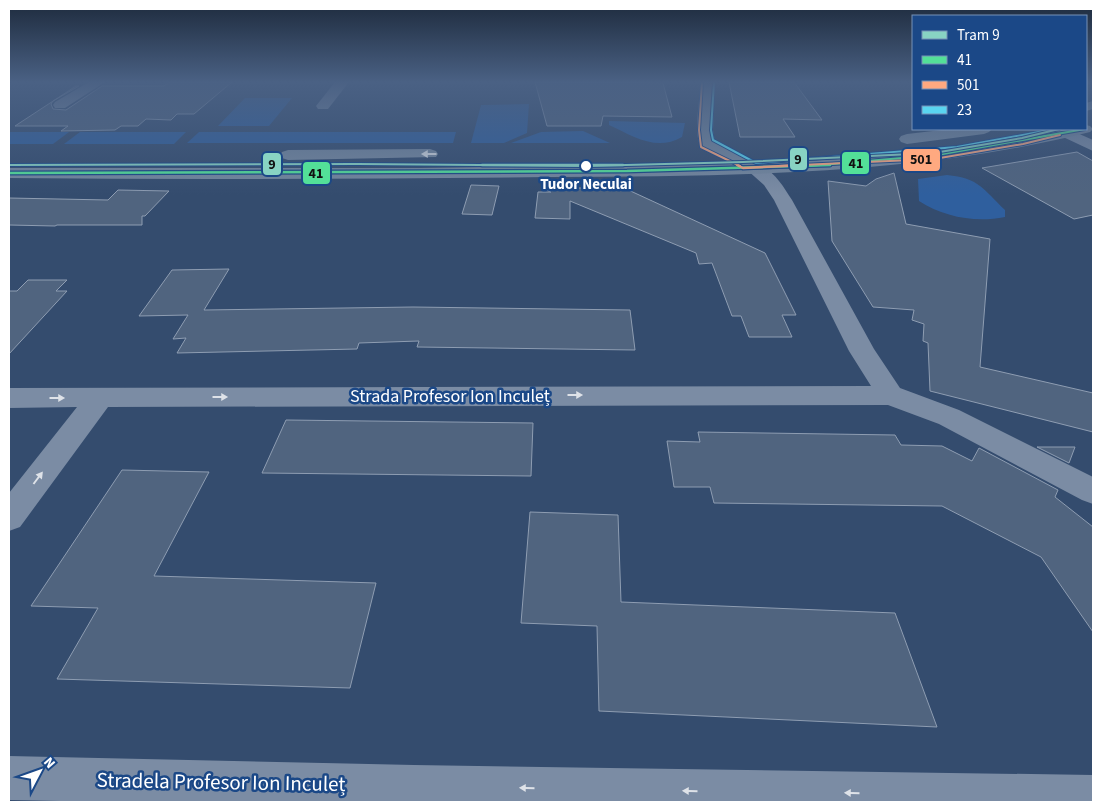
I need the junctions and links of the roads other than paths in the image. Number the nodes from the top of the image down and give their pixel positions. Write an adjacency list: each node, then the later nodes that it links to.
1 (706, 120): 7 (main road)
2 (976, 130): 7 (main road)
3 (1081, 130): 4 (main road)
4 (1066, 134): 5 (street); 10 (main road)
5 (1093, 146)
6 (685, 152): 7 (main road)
7 (722, 152): 10 (main road)
8 (444, 154): 9 (main road, one-way to 9)
9 (273, 155)
10 (755, 169): 11 (main road); 12 (street)
11 (9, 173)
12 (890, 395): 14 (street, Strada Profesor Ion Inculeț, one-way to 12); 15 (street, Strada Profesor Ion Inculeț)
13 (9, 398): 14 (street, Strada Profesor Ion Inculeț, one-way to 14)
14 (100, 398): 16 (street, one-way to 14)
15 (1093, 492)
16 (9, 517)
17 (9, 778): 18 (street, Stradela Profesor Ion Inculeț, one-way to 17)
18 (1093, 797)

